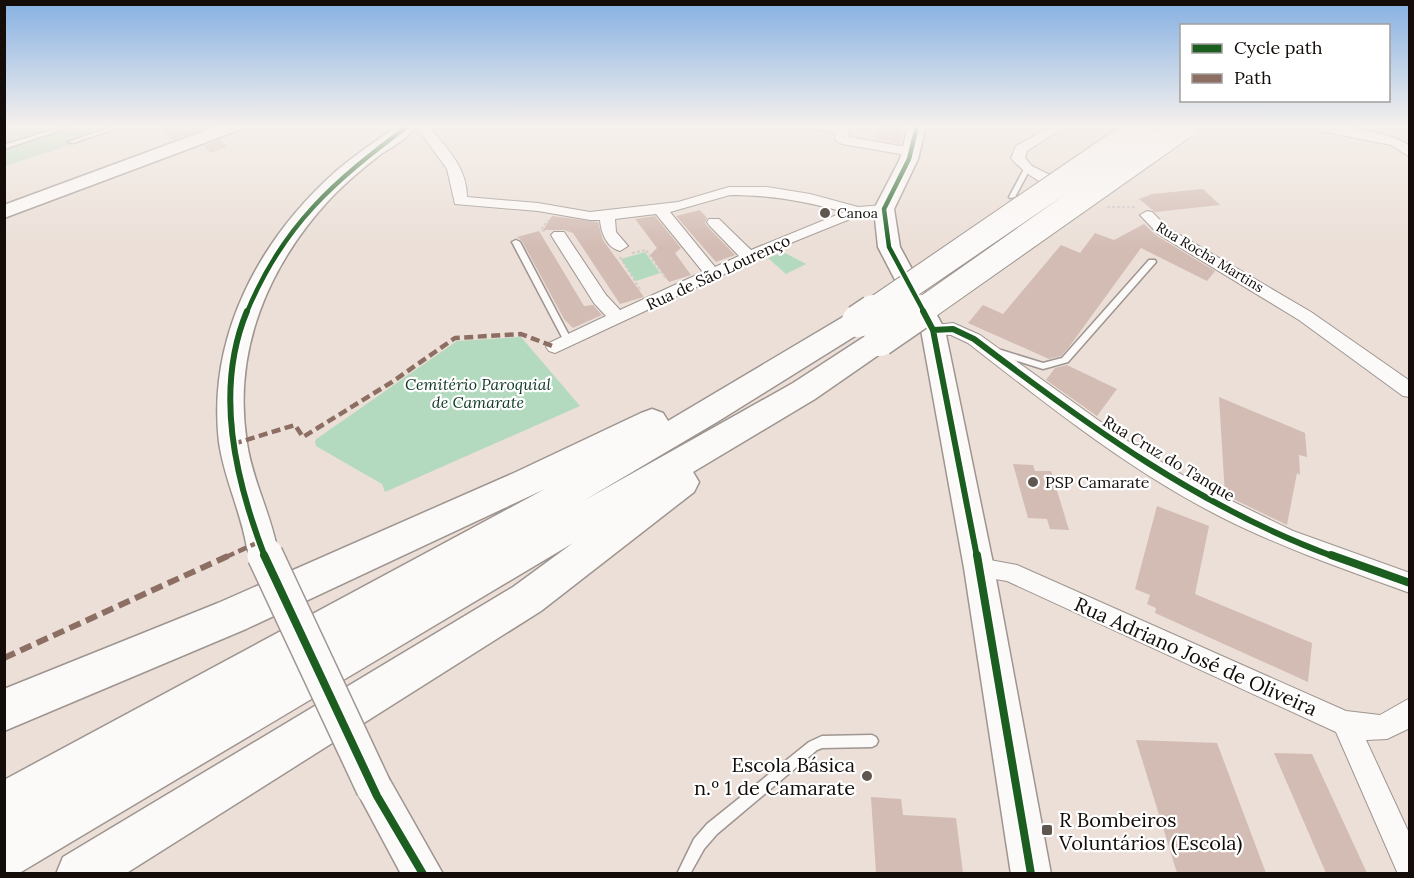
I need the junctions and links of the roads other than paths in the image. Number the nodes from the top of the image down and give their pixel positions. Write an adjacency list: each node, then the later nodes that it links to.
1 (124, 167): 13 (street)
2 (356, 167): 40 (street, bridge)
3 (453, 167): 14 (street)
4 (905, 167): 11 (street)
5 (1086, 167): 24 (highway, bridge)
6 (1119, 167): 24 (highway, bridge)
7 (1027, 169): 8 (lane); 9 (street)
8 (1012, 197)
9 (1094, 203)
10 (660, 209): 12 (street); 14 (street); 22 (street)
11 (884, 209): 12 (street, Rua de São Lourenço); 25 (street)
12 (858, 211): 20 (street, Rua de São Lourenço)
13 (4, 212)
14 (607, 215): 19 (street)
15 (1147, 215): 29 (street, Rua Rocha Martins)
16 (714, 222): 20 (street)
17 (559, 235): 23 (street)
18 (516, 242): 26 (lane)
19 (620, 246)
20 (749, 257): 22 (street, Rua de São Lourenço)
21 (1152, 262): 27 (lane)
22 (714, 274): 23 (street, Rua de São Lourenço)
23 (617, 318): 26 (street, Rua de São Lourenço)
24 (861, 330): 28 (highway); 32 (highway); 36 (highway)
25 (933, 330): 27 (street, Rua Cruz do Tanque); 30 (street)
26 (562, 344)
27 (987, 349): 31 (street, Rua Cruz do Tanque)
28 (804, 391): 37 (highway); 39 (highway)
29 (1410, 391)
30 (979, 568): 34 (street, Rua Adriano José de Oliveira); 42 (street)
31 (1410, 583)
32 (4, 710)
33 (1410, 710): 34 (street, Rua Adriano José de Oliveira)
34 (1345, 723): 38 (street)
35 (872, 741): 41 (lane)
36 (4, 805)
37 (4, 855)
38 (1410, 868)
39 (80, 873)
40 (423, 873)
41 (683, 873)
42 (1031, 873)

